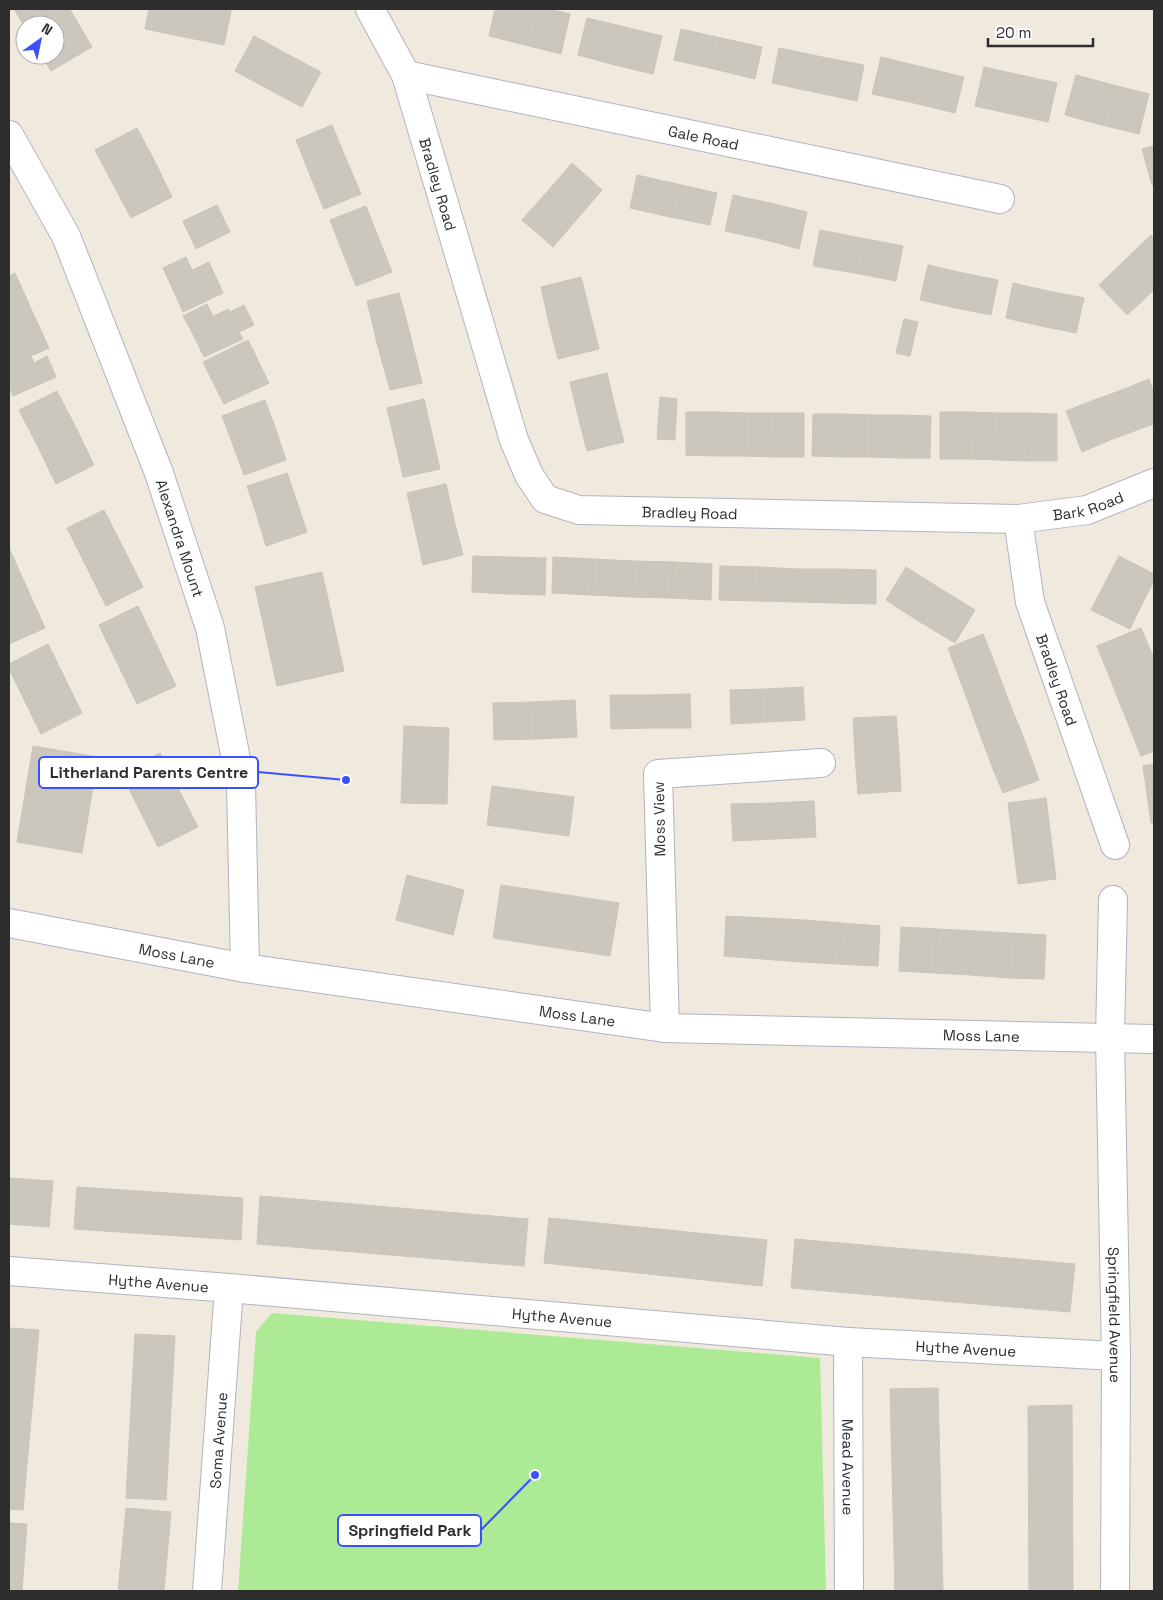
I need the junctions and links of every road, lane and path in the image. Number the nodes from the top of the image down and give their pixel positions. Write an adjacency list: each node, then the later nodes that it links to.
1 (370, 9): 2 (street, Bradley Road)
2 (406, 75): 4 (street, Gale Road); 6 (street, Bradley Road)
3 (9, 135): 11 (street, Alexandra Mount)
4 (1000, 199)
5 (1154, 483): 6 (street, Bark Road)
6 (1018, 519): 8 (street, Bradley Road)
7 (821, 763): 12 (street, Moss View)
8 (1115, 845)
9 (1113, 900): 13 (street)
10 (9, 923): 11 (street, Moss Lane)
11 (245, 968): 12 (street, Moss Lane)
12 (665, 1028): 13 (street, Moss Lane)
13 (1110, 1038): 14 (street, Moss Lane); 18 (street, Springfield Avenue)
14 (1154, 1040)
15 (9, 1270): 16 (street, Hythe Avenue)
16 (228, 1288): 17 (street, Hythe Avenue); 19 (street, Soma Avenue)
17 (848, 1342): 18 (street, Hythe Avenue); 20 (street, Mead Avenue)
18 (1116, 1356): 21 (street, Springfield Avenue)
19 (207, 1591)
20 (849, 1591)
21 (1116, 1591)

